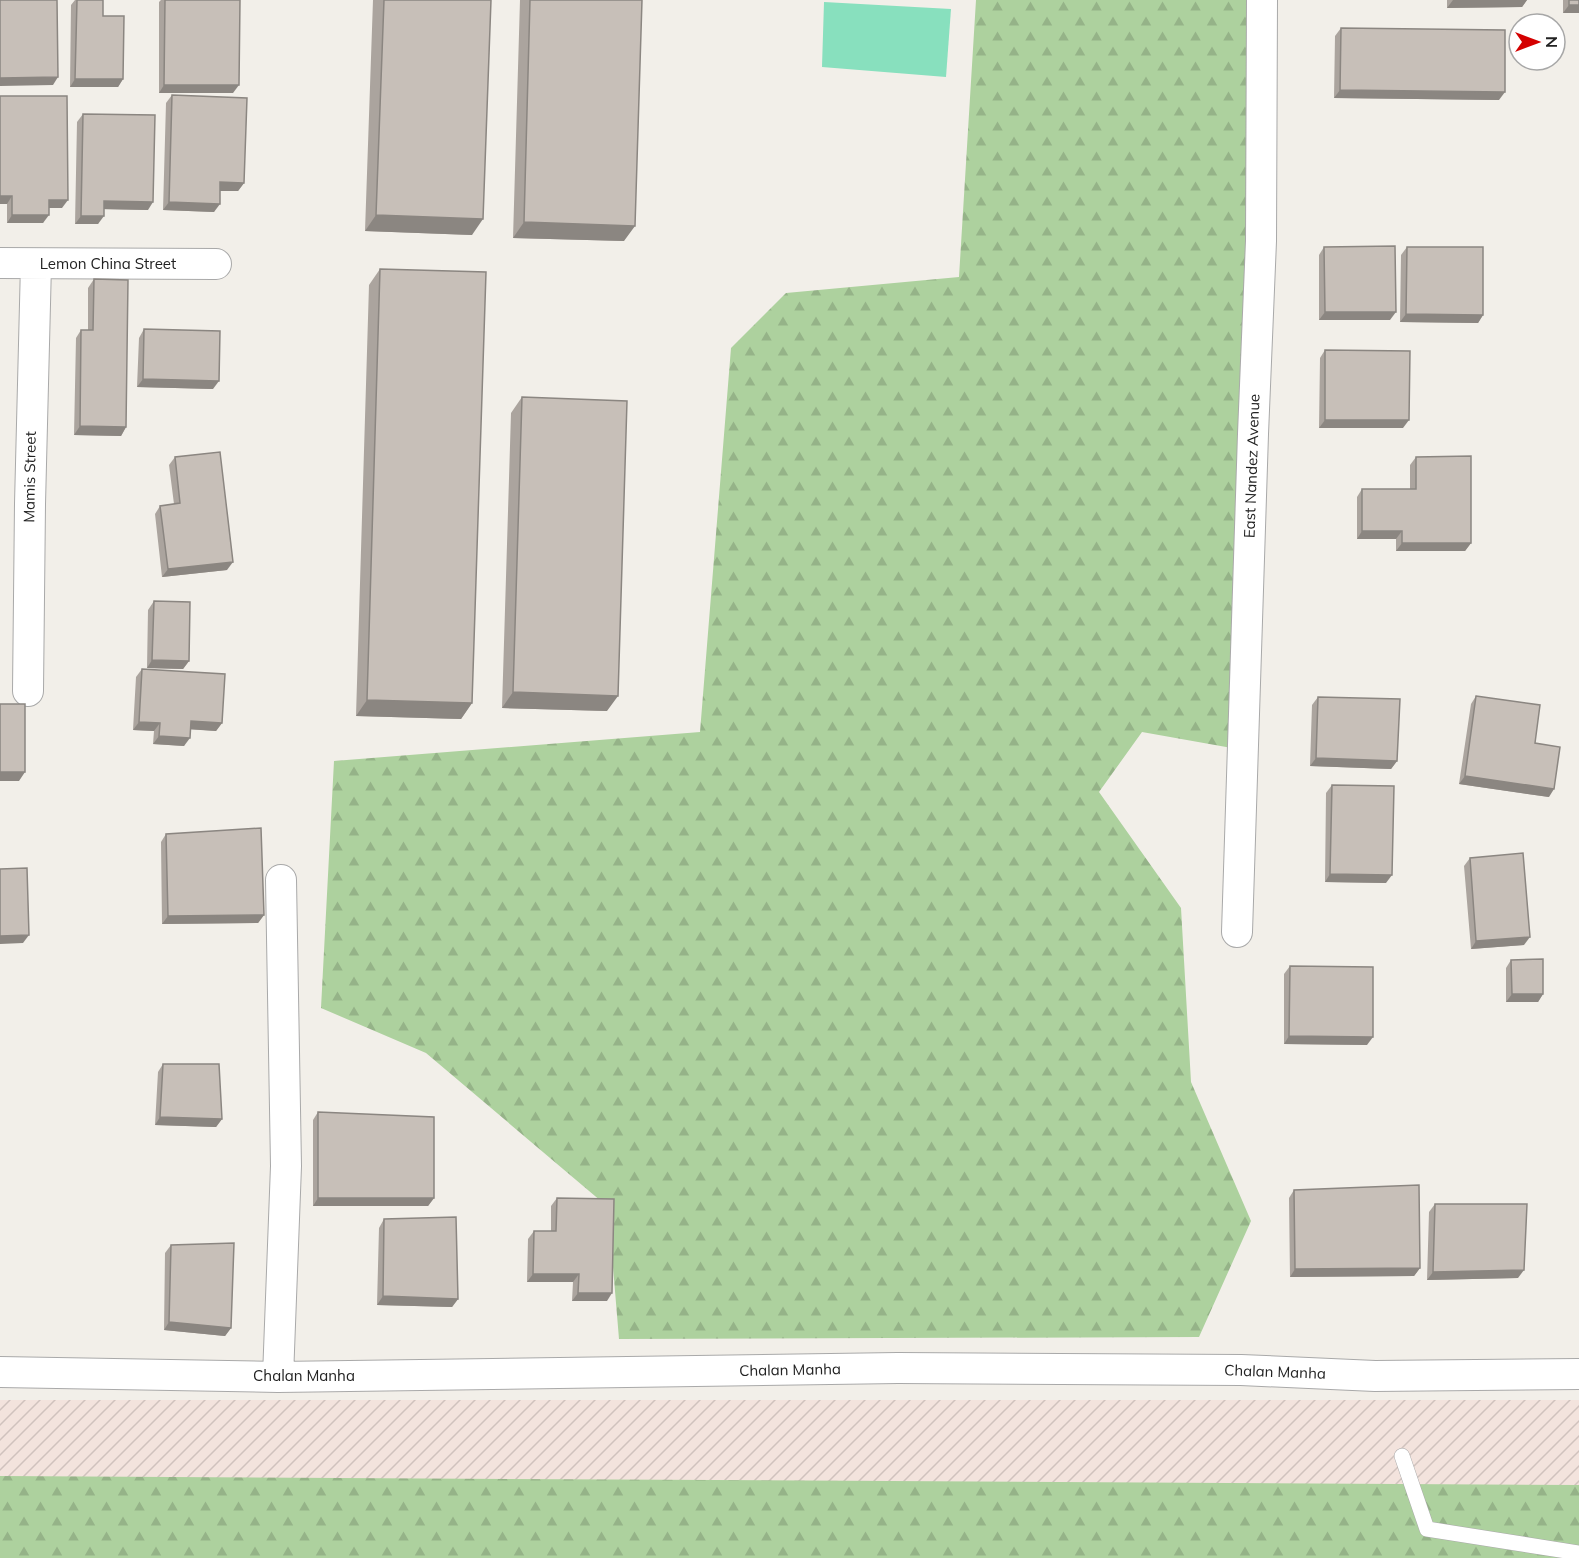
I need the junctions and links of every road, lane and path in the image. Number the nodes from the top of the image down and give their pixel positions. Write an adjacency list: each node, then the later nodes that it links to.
1 (1262, 0): 7 (street, East Nandez Avenue)
2 (0, 263): 3 (street, Lemon China Street)
3 (36, 264): 4 (street, Lemon China Street); 5 (street, Mamis Street)
4 (216, 264)
5 (28, 691)
6 (281, 880): 10 (street)
7 (1237, 932)
8 (0, 1372): 10 (street, Chalan Manha)
9 (1579, 1374): 10 (street, Chalan Manha)
10 (278, 1377)
11 (1402, 1456): 12 (lane)
12 (1579, 1553)

